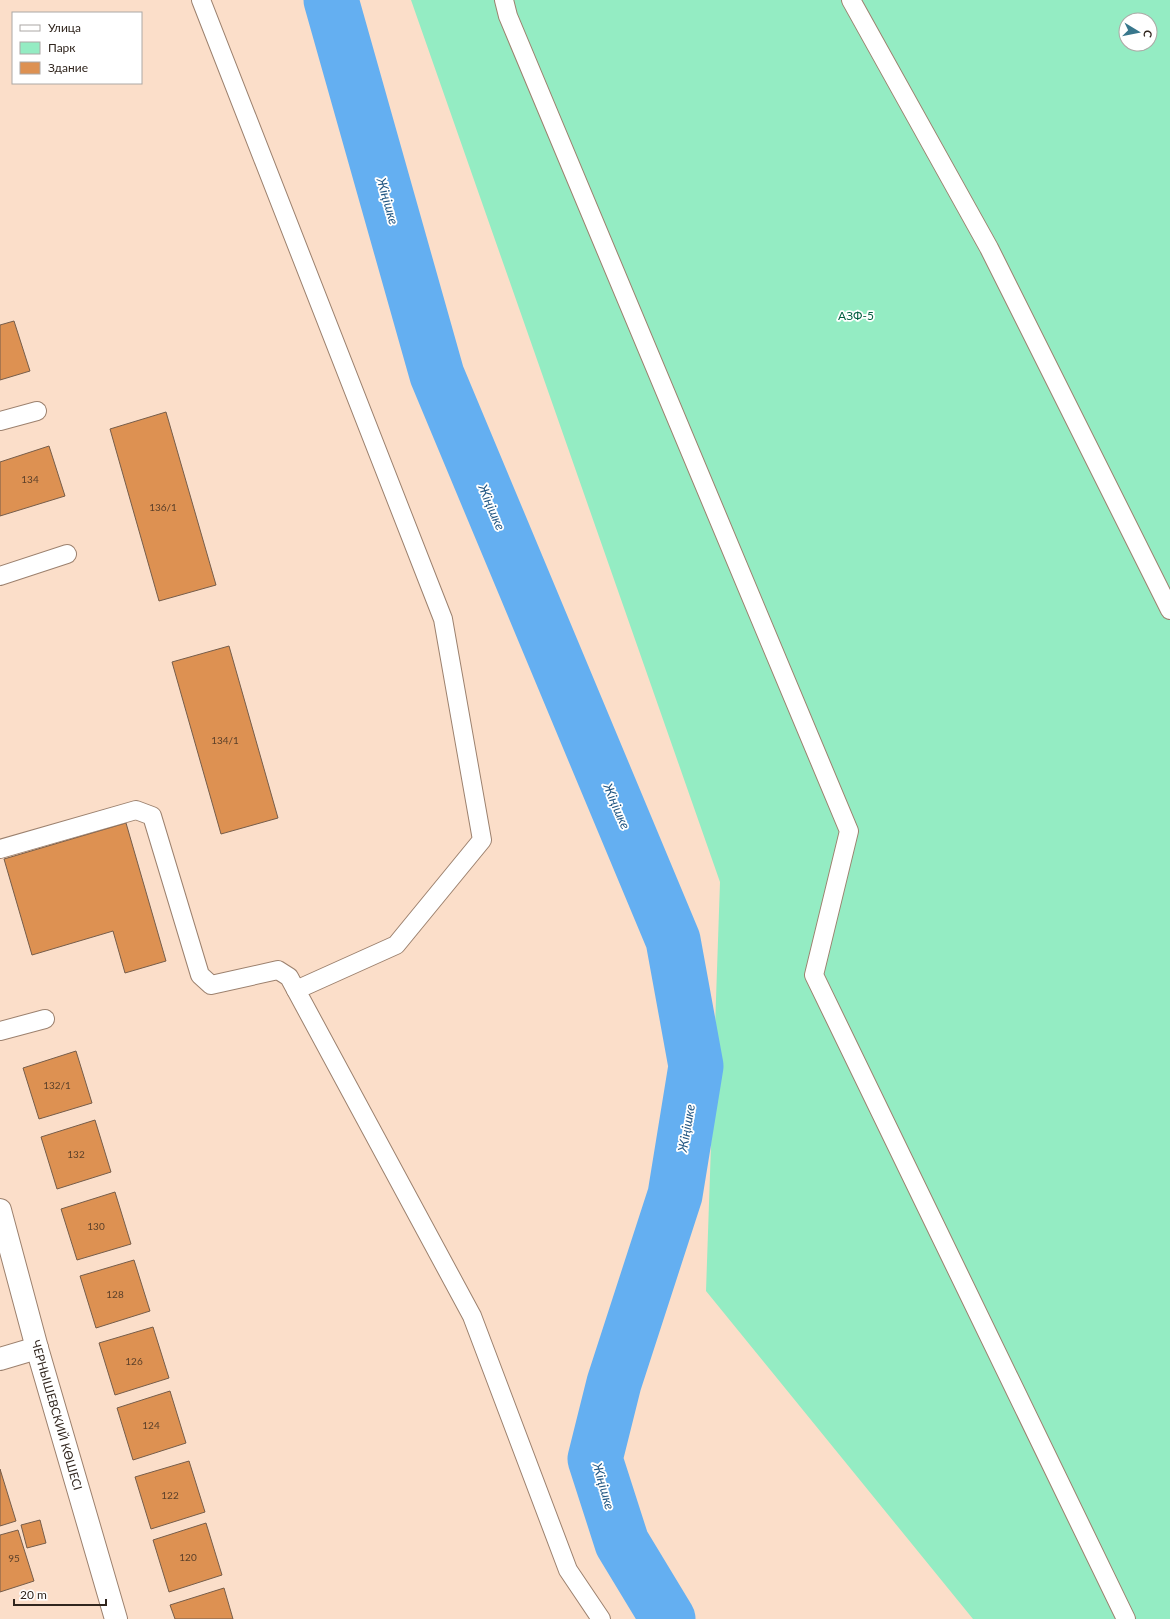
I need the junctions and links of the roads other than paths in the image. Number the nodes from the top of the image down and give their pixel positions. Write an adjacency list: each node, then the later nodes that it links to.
1 (201, 0): 10 (lane)
2 (504, 0): 18 (lane)
3 (852, 0): 8 (lane)
4 (37, 411): 5 (lane)
5 (0, 421)
6 (67, 554): 7 (lane)
7 (0, 576)
8 (1170, 610)
9 (0, 849): 10 (lane)
10 (296, 990): 17 (lane)
11 (45, 1019): 12 (lane)
12 (0, 1031)
13 (0, 1210): 14 (street, ЧЕРНЫШЕВСКИЙ КӨШЕСІ)
14 (37, 1348): 15 (street); 16 (street, ЧЕРНЫШЕВСКИЙ КӨШЕСІ)
15 (0, 1359)
16 (116, 1619)
17 (601, 1619)
18 (1126, 1619)

